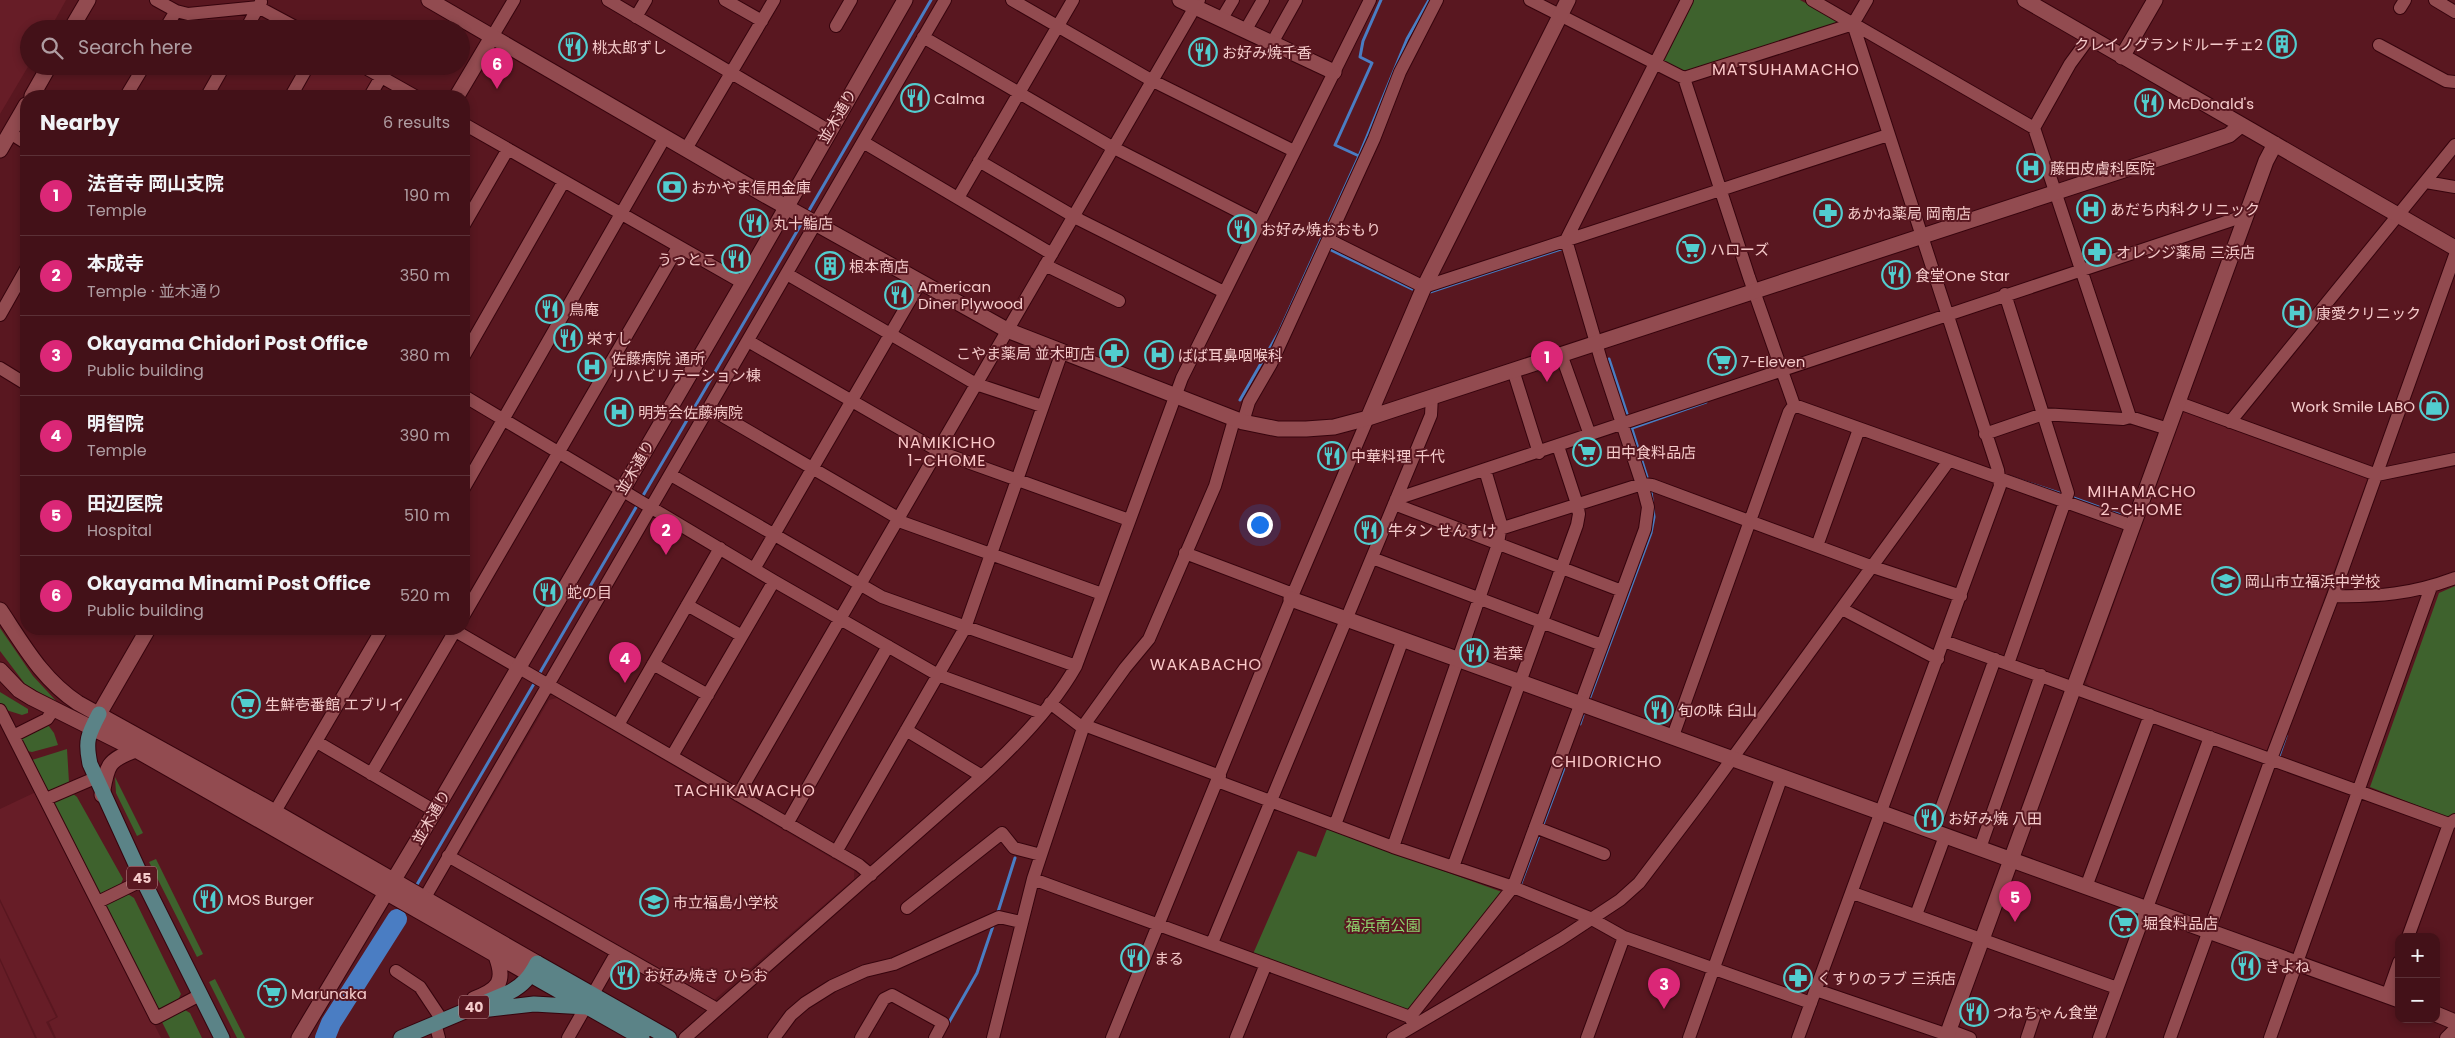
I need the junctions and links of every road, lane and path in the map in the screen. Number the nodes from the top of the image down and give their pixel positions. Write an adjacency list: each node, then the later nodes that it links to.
1 (88, 0): 34 (street)
2 (156, 0): 30 (street)
3 (430, 0): 38 (street)
4 (514, 0): 46 (street)
5 (608, 0): 33 (street)
6 (646, 0): 33 (street)
7 (725, 0): 40 (street)
8 (774, 0): 40 (street)
9 (851, 0): 43 (street)
10 (905, 0): 78 (street, 並木通り)
11 (945, 0): 47 (street)
12 (1012, 0): 44 (street)
13 (1073, 0): 44 (street)
14 (1180, 0): 29 (street)
15 (1232, 0): 39 (street)
16 (1263, 0): 45 (street)
17 (1296, 0): 49 (street)
18 (1370, 0): 53 (street)
19 (1437, 0): 107 (street)
20 (1530, 0): 32 (street)
21 (1568, 0): 32 (street)
22 (1687, 0): 52 (street)
23 (1812, 0): 42 (street)
24 (1867, 0): 42 (street)
25 (2024, 0): 48 (street)
26 (2155, 0): 51 (street)
27 (2434, 0): 31 (street)
28 (260, 4): 30 (street); 36 (street); 37 (street)
29 (1196, 4): 39 (street); 64 (street)
30 (176, 11): 35 (street)
31 (2455, 12)
32 (1560, 16): 52 (street); 119 (street)
33 (636, 17): 54 (street)
34 (76, 20)
35 (170, 20)
36 (251, 20)
37 (285, 20)
38 (464, 20)
39 (1221, 20): 45 (street)
40 (762, 21): 54 (street)
41 (470, 24): 46 (street)
42 (1853, 24): 63 (street); 77 (street); 80 (street)
43 (836, 26)
44 (1057, 27): 64 (street); 73 (street)
45 (1245, 32): 49 (street)
46 (492, 37): 55 (street); 81 (street)
47 (923, 37): 73 (street); 83 (street)
48 (2089, 38): 51 (street); 77 (street)
49 (1272, 43): 53 (street)
50 (2379, 45): 65 (street)
51 (2122, 57): 75 (street)
52 (1655, 63): 63 (street); 108 (street)
53 (1334, 72): 90 (street)
54 (732, 73): 78 (street); 89 (street)
55 (470, 74)
56 (44, 75): 66 (street)
57 (139, 75): 67 (street)
58 (219, 75): 68 (street)
59 (303, 75): 69 (street)
60 (378, 75): 62 (street)
61 (469, 75): 72 (street)
62 (381, 77): 70 (street); 71 (street)
63 (1684, 78): 95 (street)
64 (1151, 80): 86 (street); 90 (street)
65 (2455, 82)
66 (35, 90)
67 (130, 90)
68 (210, 90)
69 (294, 90)
70 (373, 90)
71 (404, 90)
72 (461, 90)
73 (1018, 94): 86 (street); 91 (street)
74 (20, 116): 79 (street)
75 (2241, 125): 84 (street); 96 (street)
76 (470, 127): 87 (street)
77 (2034, 128): 96 (street)
78 (828, 130): 98 (street, 並木通り)
79 (10, 134): 82 (street); 88 (street)
80 (1888, 135): 95 (street); 106 (street)
81 (665, 137): 89 (street); 99 (street)
82 (20, 140)
83 (863, 142): 97 (street); 104 (street)
84 (2275, 144): 100 (street); 102 (street)
85 (2455, 145): 93 (street)
86 (1112, 147): 103 (street); 105 (street)
87 (508, 149): 92 (street); 101 (street)
88 (0, 150)
89 (686, 150): 98 (street)
90 (1294, 151): 105 (street)
91 (980, 161): 97 (street); 103 (street)
92 (564, 181): 99 (street); 130 (street)
93 (2426, 182): 94 (street); 100 (street)
94 (2455, 188)
95 (1720, 190): 108 (street); 120 (street)
96 (2056, 193): 106 (street); 114 (street)
97 (958, 198): 111 (street)
98 (786, 207): 104 (street); 117 (street, 並木通り)
99 (621, 214): 109 (street); 149 (street)
100 (2398, 214): 110 (street); 151 (street)
101 (470, 215)
102 (2247, 215): 114 (street); 142 (street)
103 (1074, 216): 111 (street); 121 (street)
104 (809, 220): 115 (street); 118 (street)
105 (1259, 222): 121 (street)
106 (1922, 236): 120 (street); 124 (street)
107 (1329, 240): 119 (street); 150 (street)
108 (1566, 240): 119 (street); 129 (street)
109 (678, 247): 117 (street); 159 (street)
110 (2455, 248)
111 (1052, 254): 113 (street)
112 (2455, 255): 167 (street)
113 (1045, 266): 123 (street); 126 (street)
114 (2081, 269): 122 (street); 147 (street)
115 (787, 274): 127 (street); 128 (street)
116 (20, 280): 125 (street)
117 (743, 283): 171 (street, 並木通り)
118 (920, 283): 126 (street); 127 (street)
119 (1424, 287): 148 (street)
120 (1754, 290): 129 (street); 135 (street)
121 (1224, 292): 139 (street)
122 (2005, 294): 124 (street); 146 (street)
123 (1119, 301)
124 (1947, 314): 135 (street); 155 (street)
125 (0, 315)
126 (1007, 330): 131 (street); 137 (street)
127 (891, 334): 137 (street); 141 (street)
128 (748, 341): 141 (street); 145 (street)
129 (1598, 342): 132 (street); 152 (street)
130 (470, 346)
131 (1062, 352): 139 (street); 144 (street)
132 (1561, 354): 134 (street); 156 (street)
133 (0, 368): 136 (street)
134 (1513, 370): 138 (street); 160 (street)
135 (1782, 374): 143 (street); 152 (street)
136 (20, 380)
137 (976, 384): 144 (street); 158 (street)
138 (1432, 396): 148 (street); 173 (street)
139 (1175, 397): 150 (street); 177 (street)
140 (470, 400): 149 (street)
141 (852, 401): 158 (street); 163 (street)
142 (2179, 403): 151 (street); 154 (street)
143 (1794, 405): 153 (street); 178 (street)
144 (1042, 406): 169 (street)
145 (709, 408): 163 (street); 165 (street)
146 (2043, 414): 147 (street); 155 (street); 172 (street)
147 (2130, 417): 154 (street)
148 (1368, 418): 150 (street); 198 (street)
149 (504, 420): 159 (street); 168 (street)
150 (1238, 421): 185 (street)
151 (2230, 422): 167 (street)
152 (1622, 425): 156 (street); 170 (street)
153 (1859, 429): 162 (street); 183 (street)
154 (2168, 429): 179 (street)
155 (1985, 434): 166 (street)
156 (1590, 436): 157 (street)
157 (1558, 446): 160 (street); 174 (street)
158 (937, 451): 169 (street); 176 (street)
159 (560, 452): 171 (street); 202 (street)
160 (1539, 452): 164 (street)
161 (2455, 458): 167 (street)
162 (1948, 462): 166 (street); 188 (street)
163 (813, 468): 176 (street); 181 (street)
164 (1485, 470): 173 (street); 180 (street)
165 (671, 475): 175 (street); 181 (street)
166 (1999, 475): 172 (street); 197 (street)
167 (2377, 475): 199 (street)
168 (470, 478)
169 (1016, 480): 177 (street); 186 (street)
170 (1642, 484): 174 (street); 178 (street); 195 (street)
171 (628, 493): 175 (street); 225 (street, 並木通り)
172 (2067, 498): 179 (street); 222 (street)
173 (1395, 502): 182 (street); 187 (street)
174 (1576, 504): 180 (street); 189 (street)
175 (649, 506): 184 (street); 229 (street)
176 (897, 519): 186 (street); 193 (street)
177 (1129, 520): 196 (street)
178 (1751, 522): 183 (street); 242 (street)
179 (2133, 526): 230 (street)
180 (1500, 529): 182 (street)
181 (774, 535): 190 (street); 193 (street)
182 (1498, 544): 189 (street); 200 (street)
183 (1817, 546): 188 (street)
184 (720, 548): 190 (street); 201 (street)
185 (1186, 553): 198 (street); 239 (street)
186 (990, 554): 196 (street); 208 (street)
187 (1372, 558): 200 (street); 205 (street)
188 (1873, 566): 197 (street); 203 (street)
189 (1562, 568): 195 (street); 207 (street)
190 (754, 569): 192 (street)
191 (2455, 578): 194 (street)
192 (774, 581): 206 (street); 213 (street)
193 (860, 585): 206 (street); 208 (street)
194 (2431, 587): 199 (street); 254 (street)
195 (1622, 591): 216 (street)
196 (1102, 594): 223 (street)
197 (1961, 596): 215 (street)
198 (1292, 597): 205 (street); 253 (street)
199 (2335, 597): 248 (street)
200 (1481, 599): 207 (street); 219 (street)
201 (687, 605): 213 (street); 221 (street)
202 (470, 606)
203 (1842, 609): 218 (street); 247 (street)
204 (0, 610): 237 (street)
205 (1347, 618): 214 (street); 258 (street)
206 (841, 619): 217 (street); 256 (street)
207 (1542, 622): 216 (street); 228 (street)
208 (965, 628): 223 (street); 226 (street)
209 (145, 635): 237 (street)
210 (379, 635): 244 (street)
211 (451, 635): 249 (street)
212 (464, 635): 225 (street)
213 (742, 636): 231 (street)
214 (1403, 639): 219 (street); 263 (street)
215 (1944, 641): 218 (street); 220 (street)
216 (1602, 645): 232 (street)
217 (888, 646): 226 (street); 262 (street)
218 (1938, 658): 260 (street)
219 (1460, 659): 228 (street); 267 (street)
220 (1995, 659): 222 (street); 266 (street)
221 (653, 664): 231 (street); 238 (street)
222 (2008, 664): 227 (street)
223 (1076, 666): 233 (street)
224 (0, 670): 234 (street)
225 (524, 670): 229 (street); 259 (street, 並木通り)
226 (938, 675): 233 (street); 240 (street)
227 (2041, 676): 230 (street); 268 (street)
228 (1520, 681): 232 (street); 274 (street)
229 (545, 682): 238 (street); 272 (street)
230 (2074, 687): 236 (street); 273 (street)
231 (708, 695): 246 (street)
232 (1580, 703): 242 (street); 265 (street)
233 (1046, 708): 239 (street); 250 (street)
234 (54, 709): 237 (street); 241 (street)
235 (0, 710): 241 (street)
236 (2150, 715): 243 (street); 280 (street)
237 (95, 721): 245 (street); 252 (main road, 45); 261 (street)
238 (618, 725): 246 (street)
239 (1083, 726): 253 (street); 271 (street)
240 (906, 730): 250 (street); 269 (street)
241 (15, 735): 257 (street)
242 (1673, 736): 247 (street)
243 (2210, 737): 248 (street); 285 (street)
244 (317, 742): 249 (street); 261 (street)
245 (136, 750): 255 (street); 261 (street)
246 (672, 756): 256 (street)
247 (1733, 758): 251 (street); 287 (street)
248 (2275, 761): 254 (street); 290 (street)
249 (371, 774): 259 (street)
250 (982, 776): 275 (street)
251 (1782, 776): 260 (street); 300 (street)
252 (95, 778): 255 (main road, 45); 257 (street)
253 (1218, 778): 258 (street); 289 (street)
254 (2357, 794): 264 (street); 297 (street)
255 (102, 795): 277 (main road, 45)
256 (738, 795): 262 (street)
257 (46, 799): 283 (street)
258 (1272, 801): 263 (street); 294 (street)
259 (435, 811): 278 (street, 並木通り)
260 (1882, 813): 266 (street); 281 (street)
261 (271, 818): 278 (street)
262 (787, 824): 269 (street)
263 (1335, 825): 267 (street)
264 (2449, 825): 291 (street)
265 (1539, 828): 270 (street); 279 (street)
266 (1939, 833): 268 (street); 286 (street)
267 (1393, 846): 274 (street)
268 (1980, 848): 273 (street)
269 (836, 852): 275 (street)
270 (1604, 854)
271 (1041, 855): 276 (street); 284 (street)
272 (448, 856): 282 (street); 295 (street)
273 (2011, 860): 280 (street); 293 (street)
274 (1453, 867): 279 (street)
275 (871, 875): 309 (street)
276 (1033, 879): 288 (street); 289 (street)
277 (143, 880): 283 (street); 305 (main road, 45)
278 (389, 887): 282 (street); 319 (street, 並木通り)
279 (1513, 887): 287 (street); 313 (street)
280 (2086, 887): 285 (street)
281 (1853, 893): 286 (street); 304 (street)
282 (412, 898): 296 (street); 299 (street)
283 (98, 902): 305 (street)
284 (907, 908)
285 (2147, 909): 290 (street); 303 (street)
286 (1916, 915): 293 (street)
287 (1590, 918): 292 (street); 313 (street)
288 (1021, 922): 326 (street); 329 (street)
289 (1158, 924): 294 (street); 330 (street)
290 (2208, 931): 297 (street); 338 (street)
291 (2409, 933)
292 (1624, 937): 300 (street); 332 (street)
293 (1983, 939): 303 (street); 316 (street)
294 (1212, 943): 298 (street)
295 (617, 952): 307 (street); 309 (street)
296 (496, 956): 299 (street); 312 (street)
297 (2297, 963): 306 (street); 339 (street)
298 (1266, 964): 313 (street); 331 (street)
299 (534, 969): 307 (main road, 40); 312 (main road, 40)
300 (1713, 969): 308 (street); 333 (street)
301 (396, 971): 312 (street)
302 (2396, 978): 306 (street)
303 (2117, 988): 337 (street)
304 (1816, 990): 308 (street); 316 (street)
305 (200, 996): 318 (main road, 45)
306 (2393, 998)
307 (589, 1001): 312 (main road, 40); 322 (street); 323 (main road, 40); 324 (main road, 40)
308 (1811, 1002): 334 (street)
309 (718, 1009): 325 (street)
310 (2035, 1014): 336 (street)
311 (2440, 1016): 314 (street)
312 (444, 1019): 320 (main road, 40); 321 (street)
313 (1412, 1022): 317 (street)
314 (2455, 1022)
315 (2455, 1029): 340 (street)
316 (1948, 1034): 335 (street)
317 (1398, 1037)
318 (222, 1038)
319 (299, 1038)
320 (402, 1038)
321 (440, 1038)
322 (568, 1038)
323 (642, 1038)
324 (668, 1038)
325 (685, 1038)
326 (774, 1038)
327 (861, 1038): 328 (street)
328 (935, 1038)
329 (993, 1038)
330 (1112, 1038)
331 (1236, 1038)
332 (1587, 1038)
333 (1689, 1038)
334 (1798, 1038)
335 (1970, 1038)
336 (2027, 1038)
337 (2099, 1038)
338 (2170, 1038)
339 (2270, 1038)
340 (2446, 1038)

